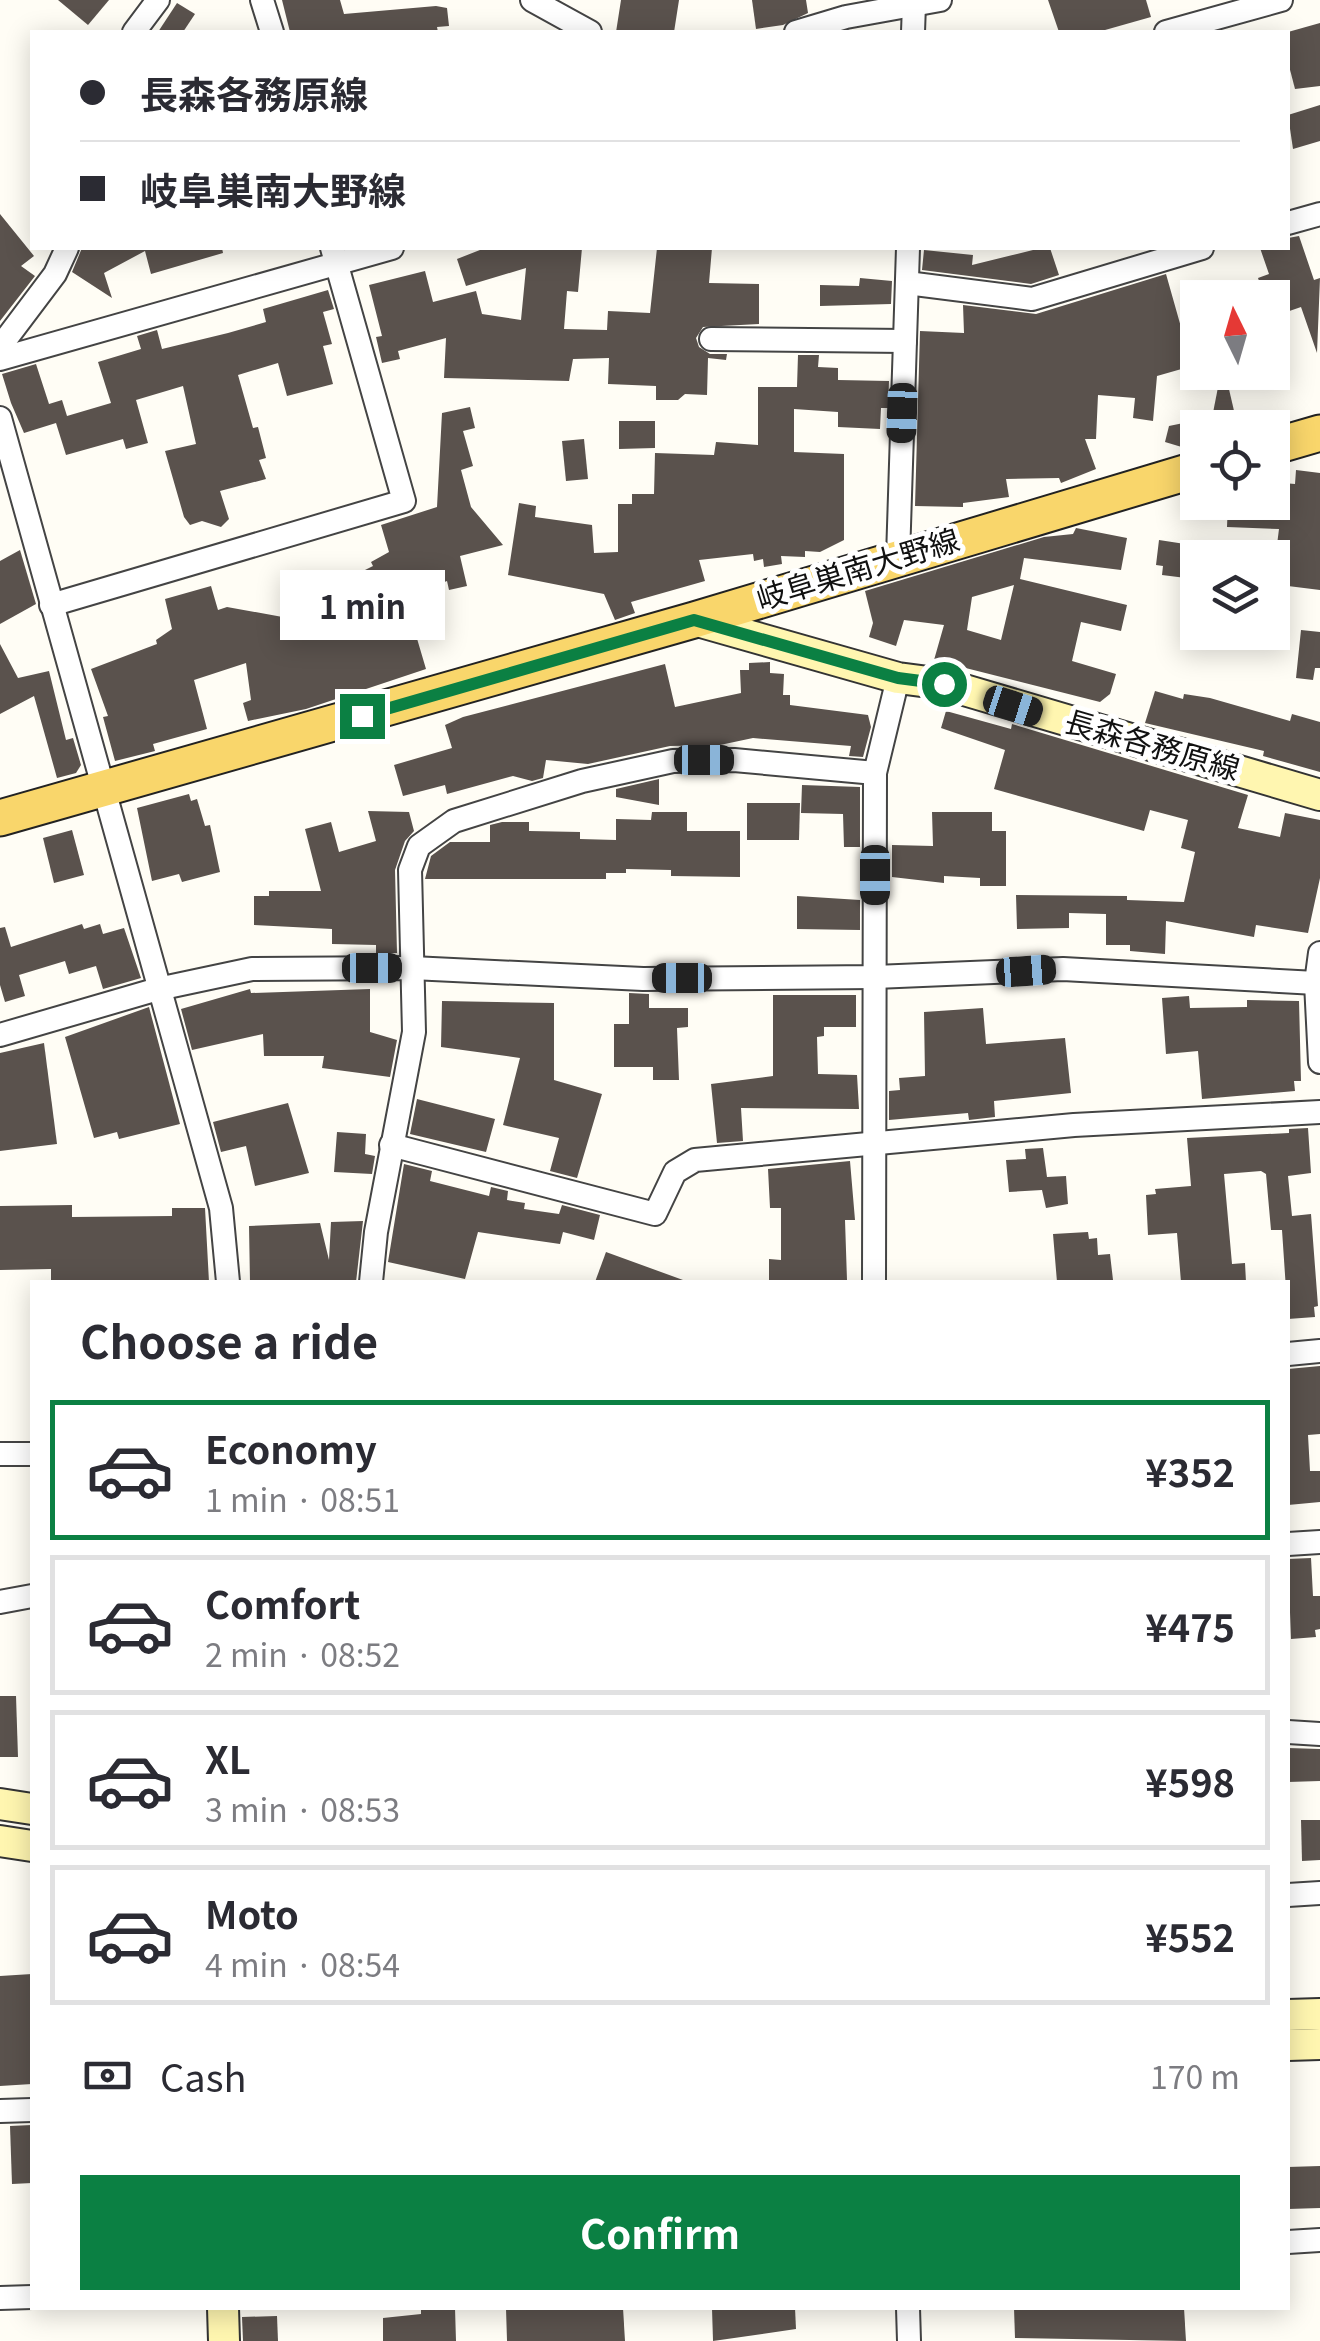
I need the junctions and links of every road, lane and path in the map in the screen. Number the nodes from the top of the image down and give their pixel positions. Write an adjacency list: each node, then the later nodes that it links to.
1 (158, 0): 7 (street)
2 (262, 0): 8 (street)
3 (532, 0): 9 (street)
4 (940, 0): 6 (street)
5 (1282, 0): 12 (street)
6 (914, 4): 10 (street); 11 (street)
7 (136, 30)
8 (271, 30)
9 (586, 30)
10 (804, 30)
11 (913, 30)
12 (1173, 30)
13 (1320, 214): 14 (street)
14 (1290, 222)
15 (66, 250): 23 (street)
16 (375, 250): 19 (street)
17 (908, 250): 20 (street)
18 (1195, 250): 20 (street)
19 (334, 255): 24 (street); 30 (street)
20 (907, 282): 22 (street)
21 (711, 339): 22 (street)
22 (905, 341): 29 (street)
23 (0, 347)
24 (0, 359)
25 (0, 418): 30 (street)
26 (1320, 433): 27 (main road)
27 (1290, 442)
28 (1180, 474): 29 (main road, 岐阜巣南大野線)
29 (898, 558): 31 (main road, 岐阜巣南大野線)
30 (51, 605): 34 (street)
31 (694, 620): 32 (main road, 長森各務原線); 34 (main road, 岐阜巣南大野線)
32 (898, 678): 33 (street); 35 (main road, 長森各務原線)
33 (875, 773): 38 (street); 39 (street)
34 (104, 790): 36 (main road, 岐阜巣南大野線); 41 (street)
35 (1320, 795)
36 (0, 818)
37 (1320, 954): 40 (street)
38 (412, 968): 39 (street); 41 (street); 45 (street)
39 (875, 977): 40 (street); 46 (street)
40 (1316, 983): 43 (street)
41 (158, 989): 42 (street); 47 (street)
42 (0, 1034)
43 (1320, 1062)
44 (1320, 1112): 46 (street)
45 (391, 1146): 46 (street); 48 (street)
46 (874, 1146): 49 (street)
47 (228, 1280)
48 (371, 1280)
49 (874, 1280)
50 (1320, 1351): 51 (street)
51 (1290, 1354)
52 (0, 1454): 53 (street)
53 (30, 1454)
54 (1320, 1542): 55 (street)
55 (1290, 1544)
56 (30, 1596): 57 (street)
57 (0, 1602)
58 (1290, 1732): 59 (street)
59 (1320, 1734)
60 (0, 1804): 61 (main road)
61 (30, 1809)
62 (0, 1841): 63 (main road)
63 (30, 1846)
64 (1320, 1894): 65 (street)
65 (1290, 1895)
66 (1320, 2014): 67 (main road)
67 (1290, 2015)
68 (1320, 2044): 69 (main road)
69 (1290, 2045)
70 (30, 2110): 71 (street)
71 (0, 2111)
72 (1320, 2240): 73 (street)
73 (1290, 2242)
74 (30, 2297): 75 (street)
75 (0, 2298)
76 (223, 2310): 78 (main road)
77 (908, 2310): 79 (street)
78 (224, 2341)
79 (909, 2341)

